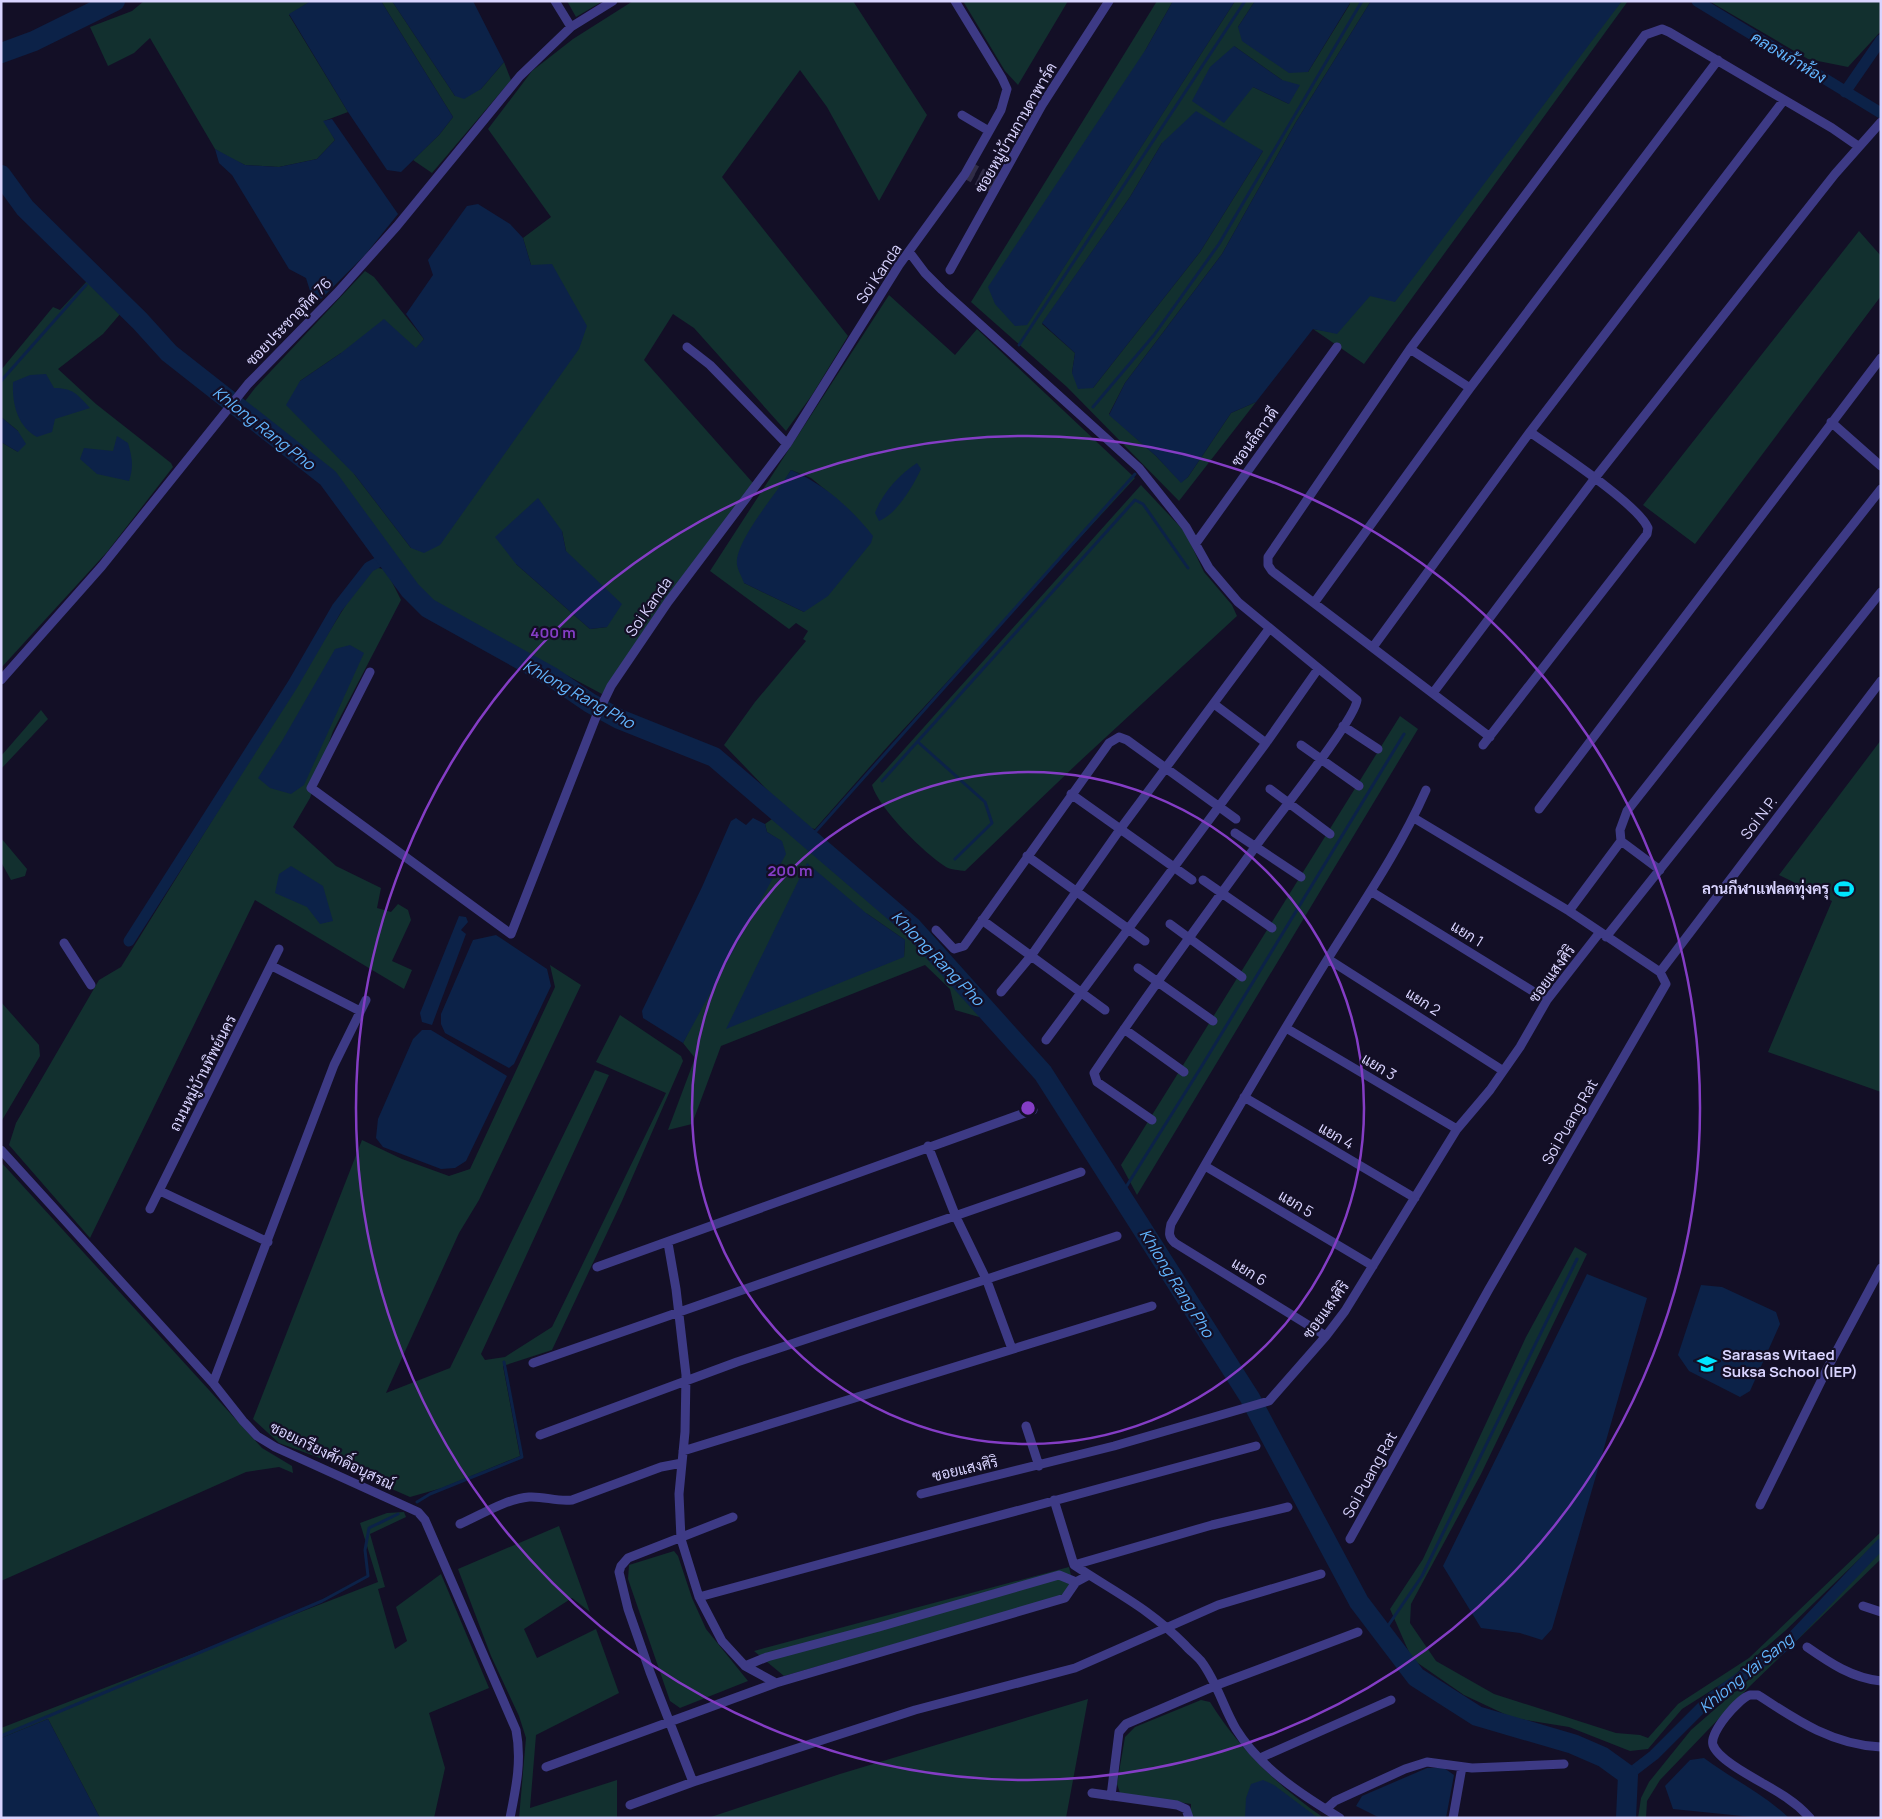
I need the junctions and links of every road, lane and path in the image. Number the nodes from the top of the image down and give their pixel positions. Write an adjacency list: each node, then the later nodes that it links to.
1 (555, 1): 5 (street)
2 (613, 1): 5 (street, ซอยประชาอุทิศ 76)
3 (955, 1): 10 (street, Soi Kanda)
4 (1109, 1): 13 (street, ซอยหมู่บ้านกานดาพาร์ค)
5 (570, 27): 32 (street, ซอยประชาอุทิศ 76)
6 (1718, 60): 7 (street); 16 (street); 18 (street)
7 (1784, 100): 11 (street); 20 (street)
8 (962, 116): 10 (street)
9 (1880, 122): 11 (street)
10 (989, 131): 12 (street, Soi Kanda)
11 (1858, 146): 23 (street)
12 (910, 253): 21 (street, Soi Kanda); 25 (street)
13 (950, 270)
14 (687, 347): 21 (street)
15 (1336, 347): 25 (street, ซอนลีลาวดี)
16 (1410, 349): 18 (street); 27 (street)
17 (1881, 358): 19 (street)
18 (1470, 388): 27 (street)
19 (1831, 422): 22 (street); 50 (street)
20 (1530, 432): 23 (street); 29 (street)
21 (786, 444): 31 (street, Soi Kanda)
22 (1881, 466)
23 (1595, 478): 34 (street); 37 (street)
24 (1881, 489): 56 (street)
25 (1196, 543): 28 (street)
26 (1881, 592): 60 (street, ซอยแสงศิริ)
27 (1314, 603): 29 (street)
28 (1269, 629): 30 (street); 35 (street)
29 (1373, 647): 34 (street)
30 (1318, 669): 36 (street); 38 (street)
31 (370, 672)
32 (1, 680)
33 (1881, 681): 82 (street, Soi N.P.)
34 (1432, 693): 37 (street)
35 (1214, 704): 38 (street); 43 (street)
36 (1343, 726): 41 (street); 42 (street)
37 (1490, 736): 40 (street)
38 (1266, 743): 49 (street)
39 (1301, 745): 42 (street)
40 (1483, 745)
41 (1378, 749)
42 (1320, 760): 44 (street); 48 (street)
43 (1166, 768): 47 (street); 49 (street); 53 (street)
44 (1359, 786)
45 (1270, 789): 48 (street)
46 (1426, 790): 51 (street)
47 (1071, 794): 53 (street); 58 (street)
48 (1288, 803): 55 (street); 57 (street)
49 (1219, 806): 52 (street); 59 (street)
50 (1539, 809)
51 (1414, 818): 65 (street); 67 (street)
52 (1236, 819)
53 (1121, 828): 59 (street); 64 (street)
54 (1235, 833): 57 (street)
55 (1330, 834)
56 (1620, 841): 60 (street); 67 (street)
57 (1255, 848): 61 (street); 66 (street)
58 (1027, 856): 64 (street); 68 (street)
59 (1173, 867): 62 (street); 72 (street)
60 (1660, 870): 73 (street, ซอยแสงศิริ)
61 (1301, 877)
62 (1192, 880)
63 (1203, 880): 66 (street)
64 (1077, 892): 72 (street); 78 (street)
65 (1372, 892): 79 (street); 89 (street, แยก 1)
66 (1223, 894): 70 (street); 74 (street)
67 (1569, 910): 73 (street)
68 (982, 920): 71 (street); 78 (street)
69 (1170, 924): 74 (street)
70 (1272, 928)
71 (936, 930)
72 (1128, 930): 75 (street); 87 (street)
73 (1603, 934): 82 (street); 89 (street, ซอยแสงศิริ)
74 (1189, 939): 83 (street); 84 (street)
75 (1145, 941)
76 (64, 943): 85 (street)
77 (279, 949): 80 (street, ถนนหมู่บ้านทิพย์นคร)
78 (1031, 956): 86 (street); 87 (street)
79 (1328, 959): 93 (street); 96 (street, แยก 2)
80 (272, 966): 91 (street); 106 (street, ถนนหมู่บ้านทิพย์นคร)
81 (1138, 968): 84 (street)
82 (1660, 972): 137 (street, Soi Puang Rat)
83 (1242, 977)
84 (1157, 982): 92 (street); 94 (street)
85 (91, 984)
86 (1002, 992)
87 (1081, 993): 90 (street); 95 (street)
88 (366, 1000): 91 (street)
89 (1547, 1000): 96 (street, ซอยแสงศิริ)
90 (1105, 1010)
91 (360, 1011): 111 (street)
92 (1213, 1021)
93 (1286, 1028): 98 (street); 101 (street, แยก 3)
94 (1124, 1029): 97 (street); 100 (street)
95 (1046, 1040)
96 (1502, 1070): 101 (street, ซอยแสงศิริ)
97 (1184, 1072)
98 (1244, 1097): 104 (street); 107 (street, แยก 4)
99 (1033, 1110): 102 (street)
100 (1152, 1120)
101 (1457, 1129): 107 (street, ซอยแสงศิริ)
102 (928, 1146): 109 (street); 112 (street)
103 (1, 1150): 123 (street, ซอยเกรียงศักดิ์อนุสรณ์)
104 (1205, 1166): 113 (street, แยก 5); 119 (street, แยก 6)
105 (1082, 1172): 109 (street)
106 (160, 1191): 108 (street, ถนนหมู่บ้านทิพย์นคร); 111 (street)
107 (1415, 1198): 113 (street, ซอยแสงศิริ)
108 (150, 1210)
109 (956, 1217): 116 (street); 118 (street)
110 (1117, 1236): 116 (street)
111 (268, 1242): 123 (street)
112 (668, 1242): 114 (street); 118 (street)
113 (1373, 1266): 119 (street, ซอยแสงศิริ)
114 (597, 1268)
115 (1881, 1268): 132 (street)
116 (987, 1281): 120 (street); 122 (street)
117 (1152, 1306): 120 (street)
118 (679, 1310): 121 (street); 122 (street)
119 (1326, 1336): 129 (street, ซอยแสงศิริ)
120 (1012, 1349): 127 (street)
121 (533, 1363)
122 (686, 1381): 125 (street); 127 (street)
123 (214, 1383): 164 (street, ซอยเกรียงศักดิ์อนุสรณ์)
124 (1026, 1426): 129 (street)
125 (540, 1435)
126 (1256, 1446): 131 (street)
127 (683, 1452): 128 (street)
128 (682, 1463): 135 (street); 136 (street)
129 (1039, 1466): 130 (street, ซอยแสงศิริ)
130 (921, 1494)
131 (1054, 1500): 138 (street); 142 (street)
132 (1760, 1505)
133 (1288, 1507): 138 (street)
134 (733, 1517): 136 (street)
135 (460, 1524)
136 (681, 1539): 142 (street); 153 (street)
137 (1350, 1539)
138 (1074, 1565): 140 (street)
139 (1321, 1574): 145 (street)
140 (1089, 1575): 141 (street); 145 (street)
141 (1076, 1582): 148 (street); 150 (street)
142 (699, 1597): 148 (street)
143 (1863, 1606): 144 (street)
144 (1881, 1612)
145 (1167, 1626): 151 (street); 159 (street)
146 (1358, 1632): 151 (street)
147 (1807, 1647): 149 (street)
148 (745, 1666): 150 (street)
149 (1881, 1680)
150 (776, 1683): 153 (street)
151 (1217, 1685): 155 (street); 161 (street)
152 (1391, 1700): 155 (street)
153 (668, 1721): 157 (street); 159 (street)
154 (1881, 1747): 168 (street)
155 (1260, 1758): 163 (street)
156 (1564, 1764): 158 (street)
157 (546, 1767)
158 (1462, 1767): 163 (street); 167 (street)
159 (693, 1782): 162 (street)
160 (1092, 1793): 161 (street)
161 (1111, 1796): 165 (street)
162 (630, 1805)
163 (1326, 1809): 166 (street)
164 (510, 1818)
165 (1189, 1818)
166 (1340, 1818)
167 (1453, 1818)
168 (1810, 1818)

